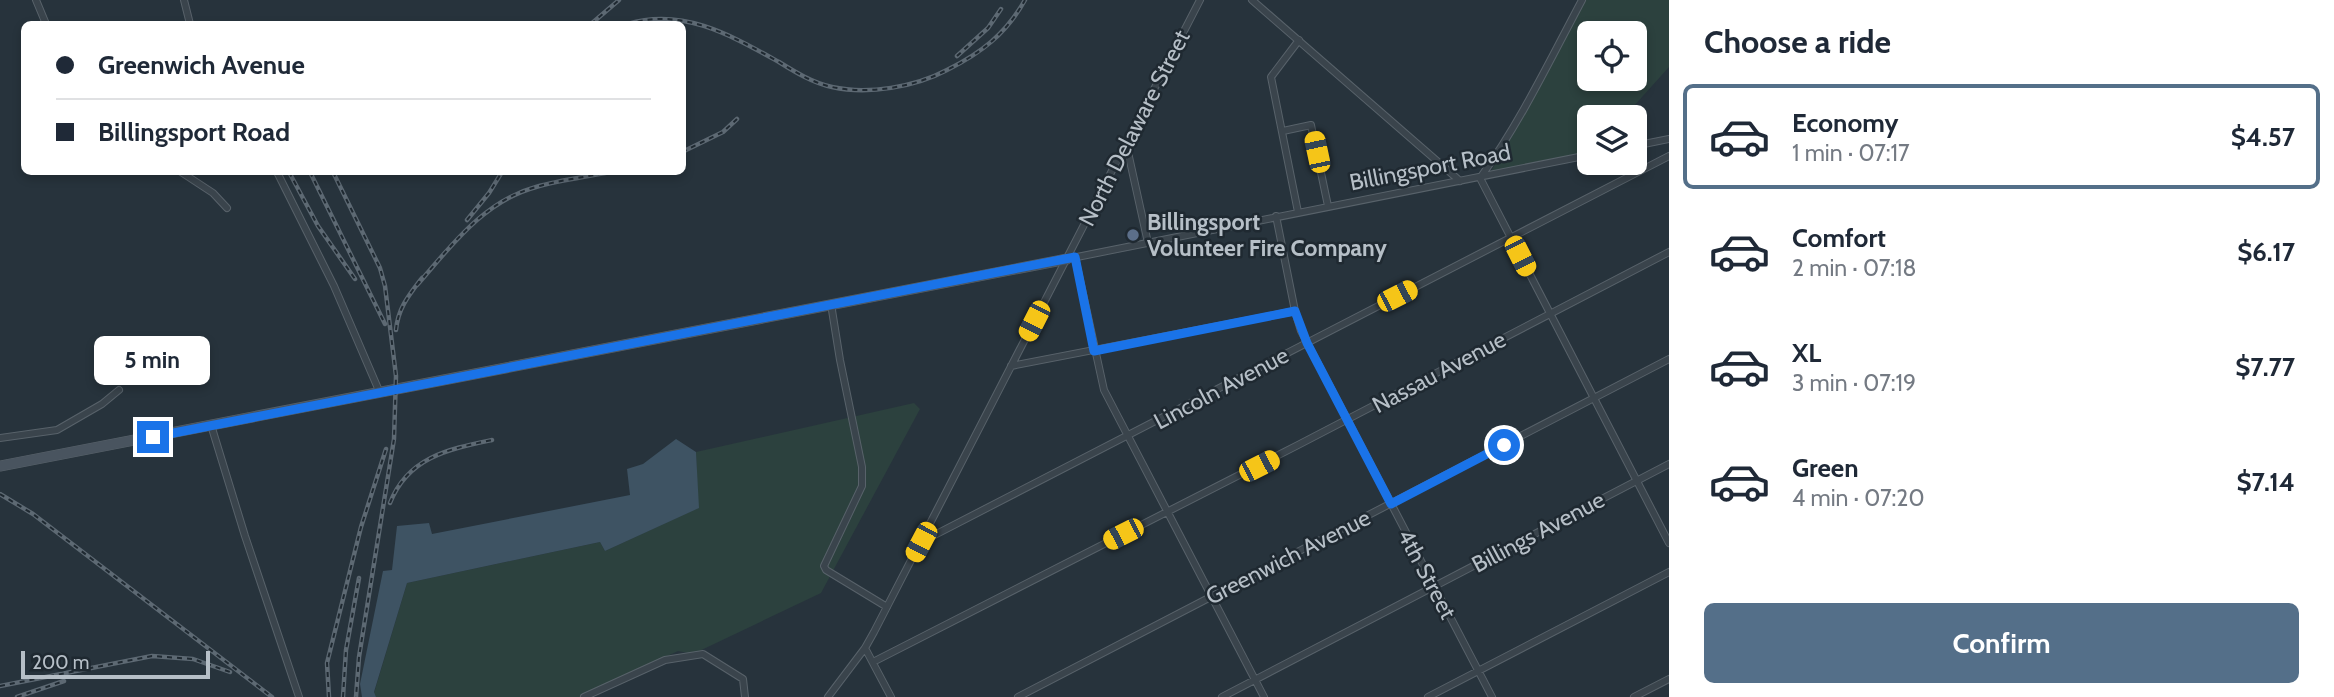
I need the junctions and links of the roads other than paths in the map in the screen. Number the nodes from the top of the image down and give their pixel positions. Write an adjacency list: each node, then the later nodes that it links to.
1 (36, 0): 6 (street)
2 (184, 0): 7 (street)
3 (1200, 0): 11 (street, North Delaware Street)
4 (1252, 0): 8 (street)
5 (1582, 0): 17 (street)
6 (45, 21)
7 (189, 21)
8 (1299, 40): 9 (street); 18 (street)
9 (1283, 131): 19 (street); 21 (street)
10 (1669, 139): 12 (street)
11 (1126, 143): 24 (street); 26 (street, North Delaware Street)
12 (1647, 143)
13 (1669, 156): 23 (street, Lincoln Avenue)
14 (1577, 158): 17 (street, Billingsport Road)
15 (186, 175): 20 (street)
16 (278, 175): 35 (street)
17 (1480, 178): 18 (street, Billingsport Road); 23 (street)
18 (1460, 181): 19 (street, Billingsport Road)
19 (1328, 206): 21 (street, Billingsport Road)
20 (227, 208)
21 (1298, 212): 22 (street, Billingsport Road)
22 (1276, 216): 24 (street, Billingsport Road); 28 (street, 4th Street)
23 (1511, 237): 29 (street); 30 (street, Lincoln Avenue)
24 (1147, 243): 26 (street, Billingsport Road)
25 (1669, 252): 29 (street, Nassau Avenue)
26 (1071, 258): 27 (street, Billingsport Road); 31 (street); 33 (street, North Delaware Street)
27 (831, 304): 35 (street, Billingsport Road); 51 (street)
28 (1295, 311): 30 (street, 4th Street); 31 (street)
29 (1550, 314): 36 (street); 37 (street, Nassau Avenue)
30 (1307, 343): 37 (street, 4th Street); 39 (street, Lincoln Avenue)
31 (1094, 351): 33 (street); 39 (street)
32 (1669, 359): 36 (street, Greenwich Avenue)
33 (1011, 366): 46 (street, North Delaware Street)
34 (119, 390): 40 (street)
35 (380, 393): 38 (street, Billingsport Road)
36 (1594, 398): 43 (street); 44 (street, Greenwich Avenue)
37 (1347, 420): 44 (street, 4th Street); 45 (street, Nassau Avenue)
38 (211, 425): 42 (street, Billingsport Road); 57 (street)
39 (1129, 436): 45 (street); 46 (street, Lincoln Avenue)
40 (0, 438)
41 (1669, 464): 43 (street, Billings Avenue)
42 (0, 466)
43 (1637, 481): 47 (street); 49 (street, Billings Avenue)
44 (1391, 504): 49 (street, 4th Street); 50 (street, Greenwich Avenue)
45 (1168, 511): 50 (street); 53 (street, Nassau Avenue)
46 (921, 542): 51 (street, North Delaware Street)
47 (1669, 543)
48 (1669, 572): 54 (street)
49 (1434, 587): 54 (street, 4th Street); 55 (street, Billings Avenue)
50 (1212, 596): 55 (street); 62 (street, Greenwich Avenue)
51 (887, 607): 52 (street, North Delaware Street)
52 (865, 648): 53 (street); 60 (street, North Delaware Street)
53 (873, 663): 61 (street)
54 (1478, 671): 65 (street); 66 (street, 4th Street)
55 (1255, 680): 63 (street, Billings Avenue); 64 (street)
56 (1669, 680): 67 (street)
57 (299, 697)
58 (584, 697): 59 (street)
59 (746, 697)
60 (828, 697)
61 (891, 697)
62 (1018, 697)
63 (1222, 697)
64 (1264, 697)
65 (1428, 697)
66 (1492, 697)
67 (1634, 697)

